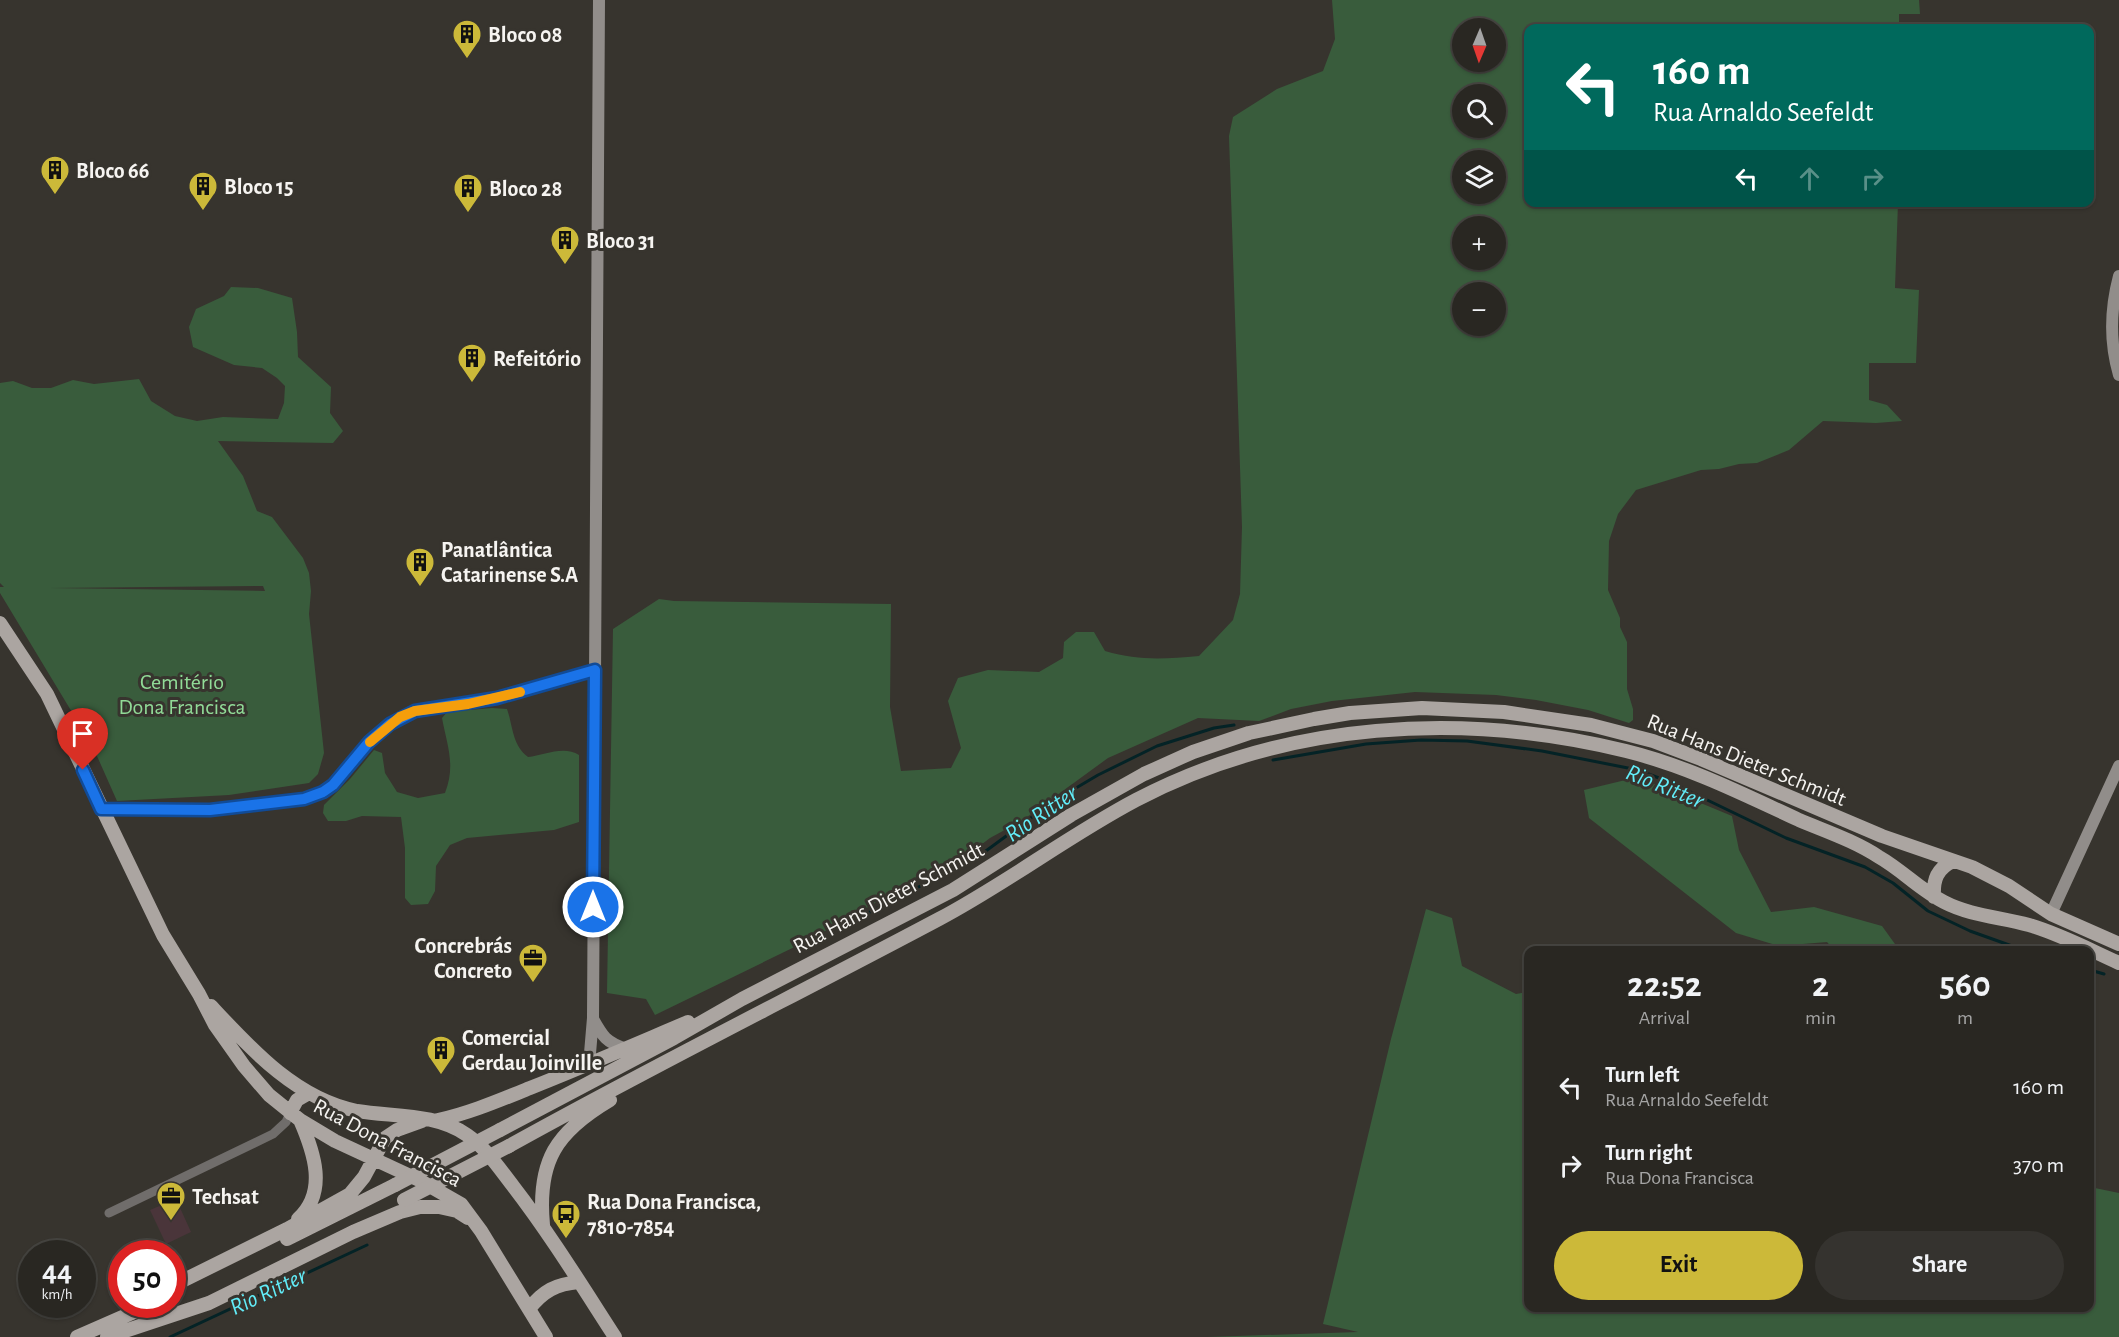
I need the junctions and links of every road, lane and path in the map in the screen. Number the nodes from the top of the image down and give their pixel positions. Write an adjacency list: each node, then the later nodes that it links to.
1 (599, 0): 5 (main road)
2 (2119, 276): 3 (main road)
3 (2119, 375)
4 (0, 623): 7 (main road, Rua Dona Francisca)
5 (595, 670): 7 (street); 18 (main road)
6 (2119, 766): 10 (main road)
7 (101, 809): 15 (main road, Rua Dona Francisca)
8 (1953, 861): 9 (main road); 10 (main road, Rua Hans Dieter Schmidt); 16 (main road, Rua Hans Dieter Schmidt)
9 (1934, 897): 12 (main road, Rua Hans Dieter Schmidt); 17 (main road, Rua Hans Dieter Schmidt)
10 (2051, 914): 11 (main road, Rua Hans Dieter Schmidt)
11 (2119, 944)
12 (2079, 946)
13 (2094, 952): 14 (main road, Rua Hans Dieter Schmidt)
14 (2119, 963)
15 (199, 994): 21 (main road, Rua Dona Francisca); 22 (main road, Rua Dona Francisca)
16 (742, 999): 19 (main road); 31 (main road, Rua Hans Dieter Schmidt, bridge)
17 (749, 1017): 27 (main road); 37 (main road, Rua Hans Dieter Schmidt, bridge)
18 (592, 1018): 19 (main road); 20 (main road)
19 (626, 1049): 20 (main road)
20 (589, 1065): 23 (main road)
21 (309, 1093): 22 (main road); 23 (main road, Rua Dona Francisca)
22 (295, 1116): 24 (main road, Rua Dona Francisca); 25 (street); 28 (main road)
23 (431, 1120): 24 (main road); 27 (main road, Rua Dona Francisca)
24 (375, 1160): 26 (main road, Rua Dona Francisca); 28 (main road)
25 (109, 1213)
26 (475, 1222): 32 (main road, Rua Dona Francisca); 37 (main road)
27 (543, 1225): 30 (main road, Rua Dona Francisca)
28 (287, 1229): 29 (main road)
29 (186, 1279)
30 (579, 1282): 32 (main road); 39 (main road, Rua Dona Francisca)
31 (186, 1288)
32 (529, 1309): 38 (main road, Rua Dona Francisca)
33 (109, 1318): 35 (main road)
34 (120, 1318): 36 (main road)
35 (71, 1337)
36 (77, 1337)
37 (106, 1337)
38 (546, 1337)
39 (615, 1337)

